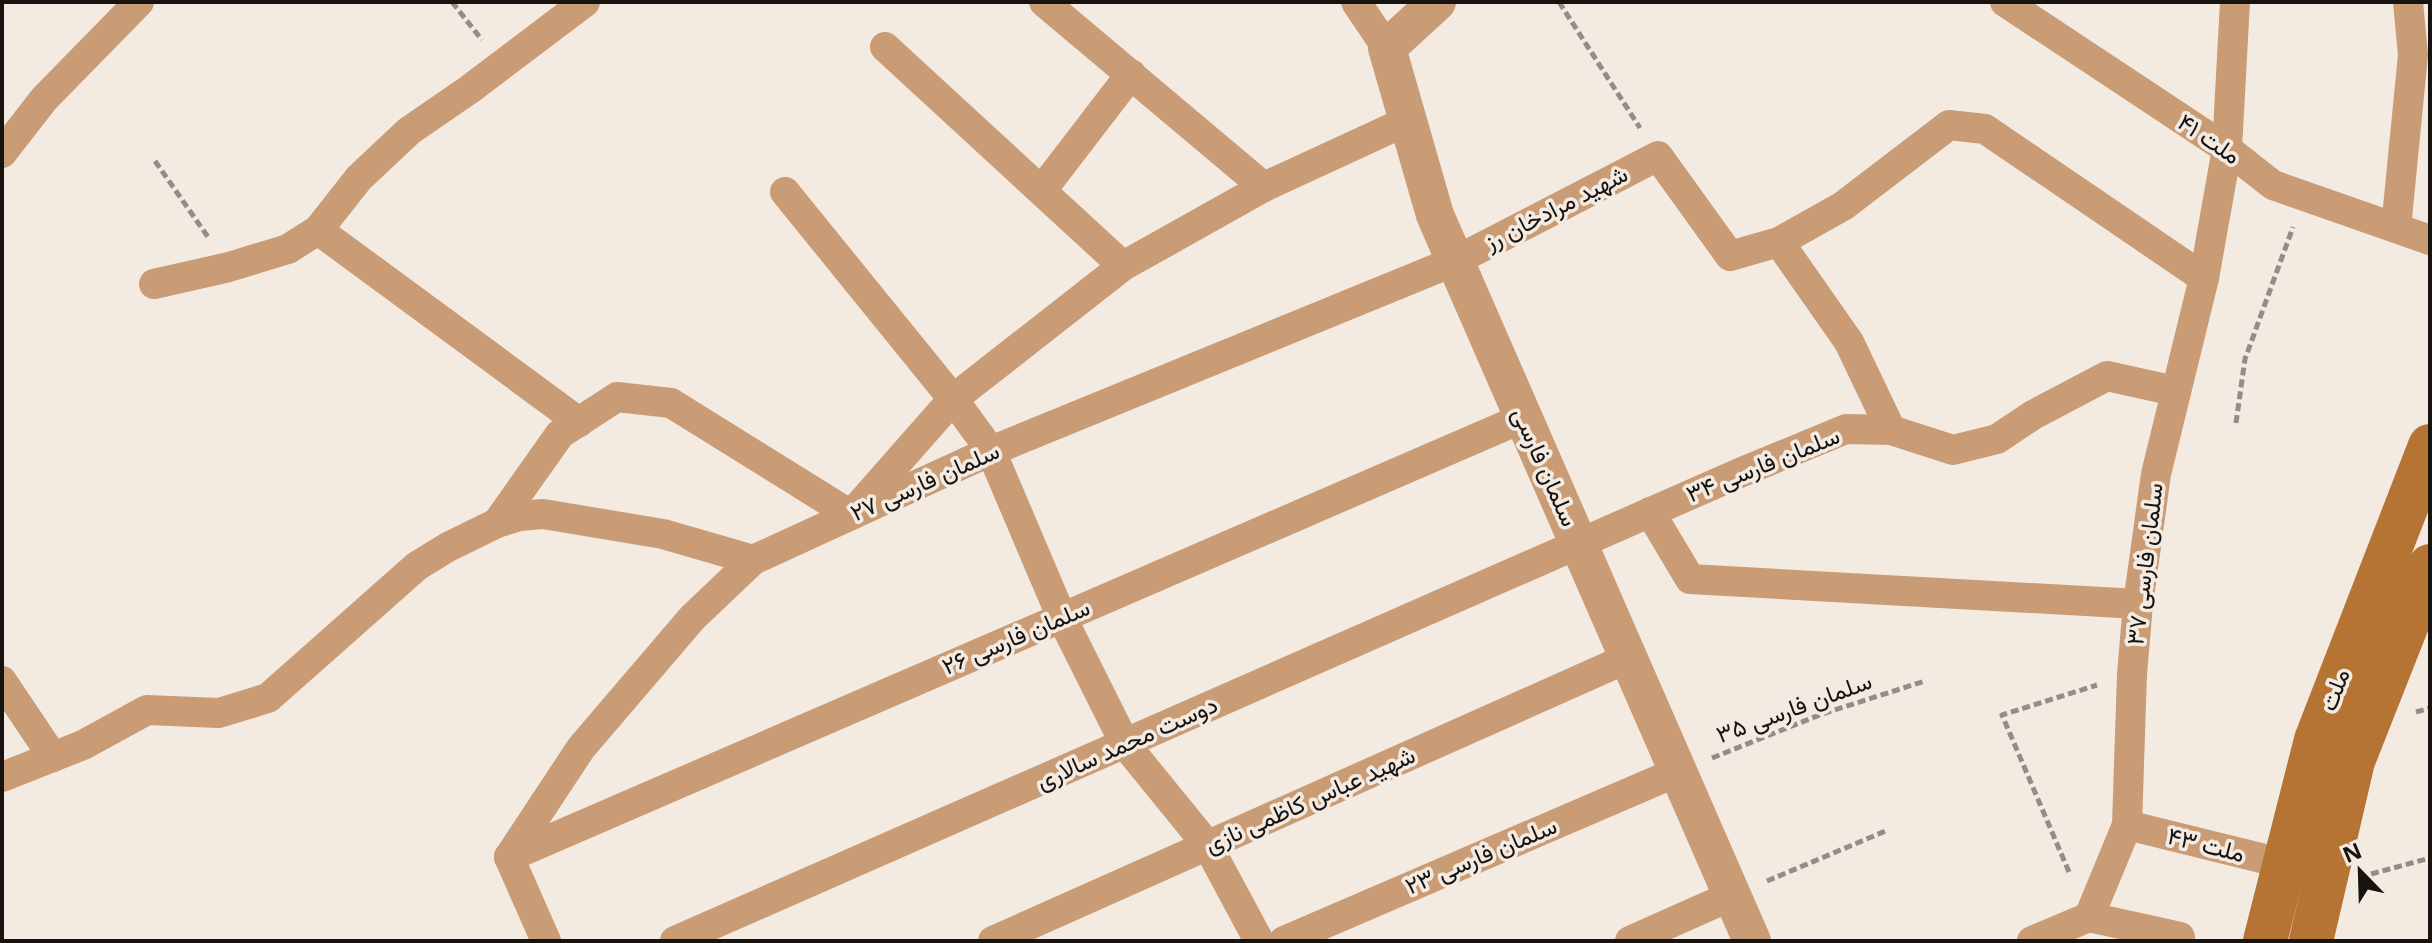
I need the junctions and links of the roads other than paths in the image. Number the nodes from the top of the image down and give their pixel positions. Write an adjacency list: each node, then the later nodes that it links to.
1 (139, 2): 14 (street)
2 (585, 2): 19 (street)
3 (1044, 2): 11 (street)
4 (1356, 2): 10 (street)
5 (1437, 2): 10 (street)
6 (2005, 2): 13 (street, ملت ۴۱)
7 (2235, 2): 13 (street, سلمان فارسی ۳۷)
8 (2408, 2): 18 (street)
9 (885, 47): 16 (street)
10 (1387, 48): 12 (street, سلمان فارسی)
11 (1131, 74): 15 (street); 16 (street)
12 (1407, 121): 15 (street); 22 (street, سلمان فارسی)
13 (2227, 149): 18 (street, ملت ۴۱); 24 (street, سلمان فارسی ۳۷)
14 (2, 153)
15 (1264, 187): 23 (street)
16 (1042, 190): 23 (street)
17 (785, 192): 27 (street)
18 (2396, 228): 20 (street, ملت ۴۱)
19 (318, 230): 25 (street); 29 (street)
20 (2430, 240)
21 (1779, 242): 22 (street, شهید مرادخان رز); 24 (street); 30 (street)
22 (1455, 261): 28 (street, سلمان فارسی); 32 (street, سلمان فارسی ۲۷)
23 (1123, 266): 27 (street)
24 (2204, 278): 26 (street, سلمان فارسی ۳۷)
25 (154, 284)
26 (2175, 391): 30 (street, سلمان فارسی ۳۴); 39 (street, سلمان فارسی ۳۷)
27 (953, 399): 32 (street); 34 (street)
28 (1523, 418): 36 (street, سلمان فارسی); 40 (street, سلمان فارسی ۲۶)
29 (579, 422): 34 (street); 35 (street)
30 (1891, 430): 33 (street, سلمان فارسی ۳۴)
31 (2430, 446): 50 (main road, ملت)
32 (991, 451): 34 (street, سلمان فارسی ۲۷); 40 (street)
33 (1650, 512): 36 (street, سلمان فارسی ۳۴); 39 (street)
34 (851, 515): 37 (street, سلمان فارسی ۲۷)
35 (497, 523): 37 (street); 44 (street)
36 (1578, 544): 41 (street, سلمان فارسی); 43 (street, دوست محمد سالاری)
37 (753, 560): 49 (street, سلمان فارسی ۲۷)
38 (2430, 566): 63 (main road, ملت)
39 (2138, 604): 47 (street, سلمان فارسی ۳۷)
40 (1062, 618): 43 (street); 49 (street, سلمان فارسی ۲۶)
41 (1628, 658): 45 (street, سلمان فارسی); 48 (street, شهید عباس کاظمی نازی)
42 (2, 681): 44 (street)
43 (1125, 744): 48 (street); 55 (street, دوست محمد سالاری)
44 (53, 757): 46 (street)
45 (1677, 772): 51 (street, سلمان فارسی); 58 (street, سلمان فارسی ۲۳)
46 (2, 777)
47 (2127, 825): 50 (street, ملت ۴۳); 52 (street, سلمان فارسی ۳۷)
48 (1208, 846): 56 (street, شهید عباس کاظمی نازی); 57 (street)
49 (509, 857): 54 (street)
50 (2285, 864): 62 (main road, ملت)
51 (1731, 896): 59 (street); 60 (street, سلمان فارسی)
52 (2089, 917): 53 (street); 61 (street)
53 (2180, 937)
54 (546, 941)
55 (675, 941)
56 (993, 941)
57 (1259, 941)
58 (1284, 941)
59 (1630, 941)
60 (1752, 941)
61 (2032, 941)
62 (2265, 941)
63 (2311, 941)

